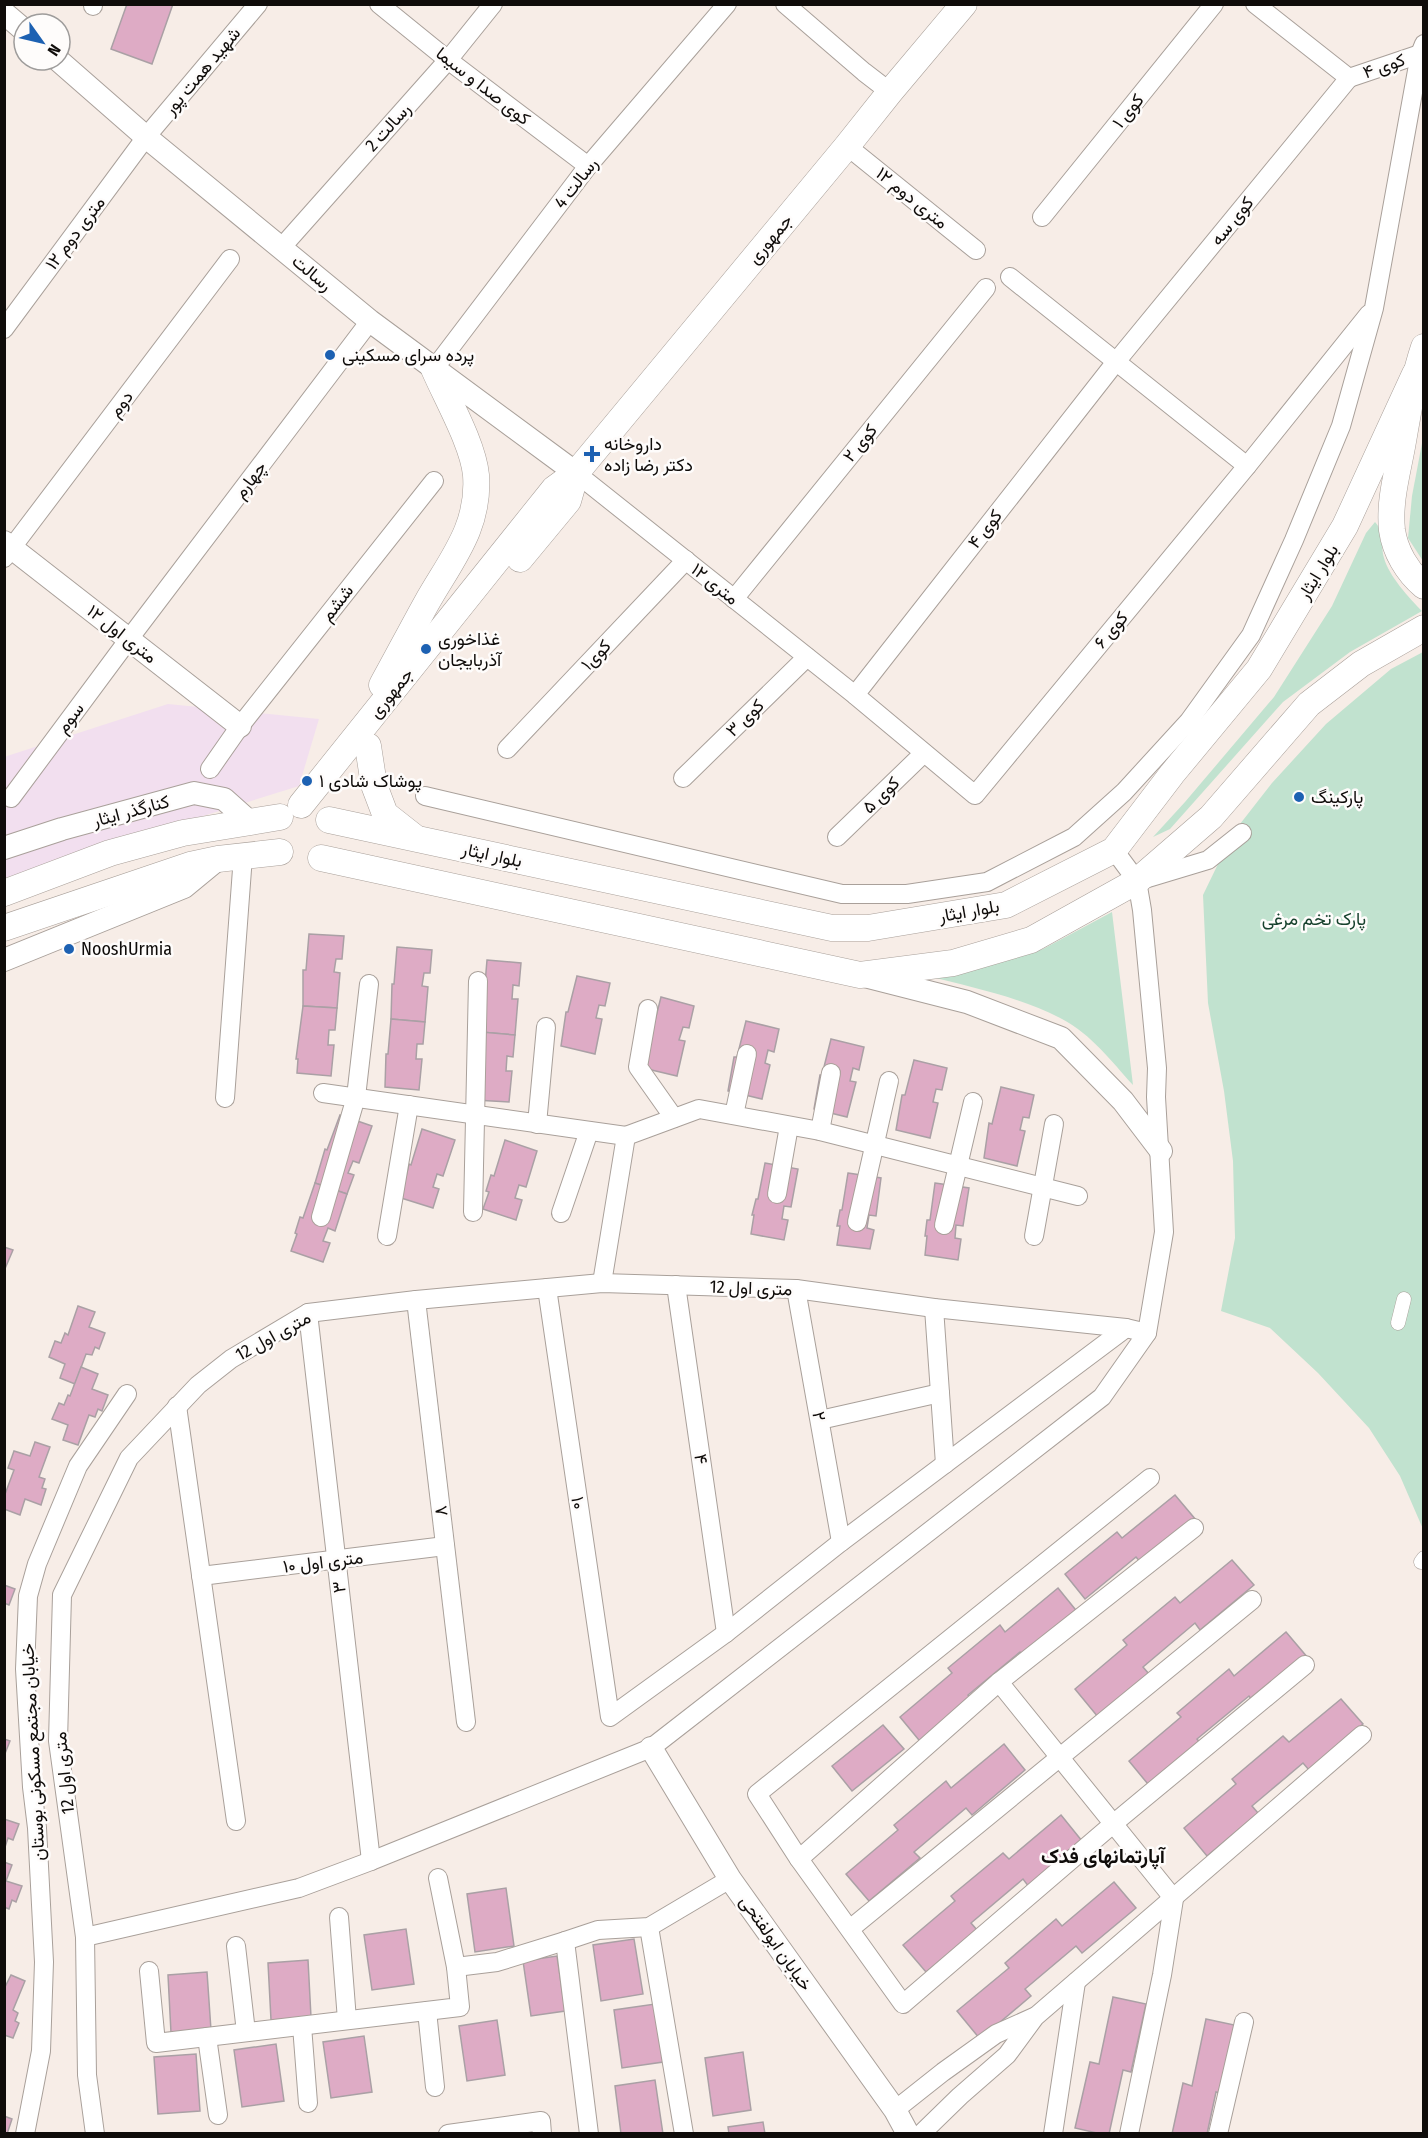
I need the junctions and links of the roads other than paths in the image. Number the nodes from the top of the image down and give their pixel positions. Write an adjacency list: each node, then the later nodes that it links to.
1 (258, 4): 14 (street, شهید همت پور)
2 (380, 4): 10 (street, کوی صدا و سیما)
3 (493, 4): 10 (street, رسالت 2)
4 (727, 4): 16 (street, رسالت 4)
5 (785, 4): 13 (street)
6 (964, 4): 13 (main road, جمهوری)
7 (1214, 4): 17 (street, کوی ۱)
8 (1255, 4): 12 (street)
9 (1422, 49): 12 (street, کوی ۴); 23 (street)
10 (448, 60): 16 (street, کوی صدا و سیما); 18 (street, رسالت 2)
11 (72, 72): 14 (street, رسالت)
12 (1349, 78): 27 (street, کوی سه)
13 (890, 92): 15 (main road, جمهوری)
14 (146, 137): 18 (street, رسالت); 25 (street, ۱۲ متری دوم)
15 (847, 146): 19 (street, ۱۲ متری دوم); 31 (main road, جمهوری)
16 (588, 166): 28 (street, رسالت 4)
17 (1042, 217)
18 (281, 248): 24 (street, رسالت)
19 (976, 250)
20 (230, 259): 34 (street, دوم)
21 (1010, 278): 27 (street)
22 (986, 288): 37 (street, کوی ۲)
23 (1374, 308): 30 (street, کوی ۶); 33 (street)
24 (370, 321): 28 (street, رسالت); 39 (street, چهارم)
25 (4, 329)
26 (1424, 347): 29 (main road)
27 (1115, 363): 30 (street); 42 (street, کوی ۴)
28 (434, 369): 31 (street, رسالت); 44 (main road)
29 (1415, 374): 36 (main road); 41 (main road, بلوار ایثار)
30 (1247, 465): 49 (street, کوی ۶)
31 (576, 473): 35 (street, ۱۲ متری); 44 (main road, جمهوری)
32 (434, 481): 43 (street, ششم)
33 (1294, 540): 41 (street); 50 (street)
34 (7, 550): 39 (street, ۱۲ متری اول)
35 (686, 560): 37 (street, ۱۲ متری); 45 (street, کوی۱)
36 (1424, 586)
37 (734, 599): 40 (street, ۱۲ متری)
38 (1424, 628): 63 (main road)
39 (129, 639): 43 (street, ۱۲ متری اول); 51 (street, سوم)
40 (807, 657): 42 (street, ۱۲ متری); 48 (street, کوی ۳)
41 (1259, 669): 58 (main road, بلوار ایثار)
42 (855, 695): 46 (street, ۱۲ متری)
43 (240, 726): 47 (street, ششم)
44 (360, 744): 52 (main road, جمهوری); 56 (main road)
45 (507, 750)
46 (924, 753): 49 (street, ۱۲ متری); 55 (street, کوی ۵)
47 (210, 769)
48 (683, 778)
49 (975, 795)
50 (425, 796)
51 (11, 798)
52 (307, 813): 53 (main road, بلوار ایثار); 56 (main road, بلوار ایثار); 59 (main road); 61 (main road)
53 (251, 823): 57 (street, کنارگذر ایثار); 64 (main road, بلوار ایثار)
54 (1242, 833): 63 (street)
55 (837, 837)
56 (418, 840): 58 (main road, بلوار ایثار)
57 (4, 848)
58 (1114, 850): 63 (street)
59 (280, 852): 60 (main road); 61 (main road)
60 (243, 856): 62 (main road); 77 (street)
61 (321, 858): 67 (main road)
62 (218, 859): 65 (main road); 66 (street)
63 (1137, 881): 67 (main road); 90 (street)
64 (4, 893)
65 (4, 928)
66 (4, 960)
67 (860, 975): 90 (street)
68 (478, 981): 80 (street)
69 (369, 984): 76 (street)
70 (648, 1009): 82 (street)
71 (546, 1027): 83 (street)
72 (747, 1054): 81 (street)
73 (831, 1073): 87 (street)
74 (889, 1081): 89 (street)
75 (323, 1093): 76 (street)
76 (356, 1097): 79 (street); 97 (street)
77 (225, 1098)
78 (974, 1102): 91 (street)
79 (409, 1105): 80 (street); 100 (street)
80 (476, 1115): 83 (street); 95 (street)
81 (734, 1115): 82 (street); 85 (street)
82 (674, 1118): 88 (street)
83 (537, 1124): 86 (street)
84 (1054, 1124): 92 (street)
85 (789, 1126): 87 (street); 93 (street)
86 (589, 1131): 88 (street); 96 (street)
87 (820, 1131): 89 (street)
88 (626, 1136): 102 (street)
89 (874, 1145): 91 (street); 98 (street)
90 (1161, 1151): 112 (street)
91 (957, 1166): 92 (street); 99 (street)
92 (1043, 1187): 94 (street); 101 (street)
93 (777, 1194)
94 (1078, 1196)
95 (473, 1212)
96 (561, 1213)
97 (321, 1217)
98 (857, 1222)
99 (944, 1226)
100 (387, 1236)
101 (1034, 1236)
102 (602, 1283): 103 (street, 12 متری اول); 104 (street, 12 متری اول)
103 (676, 1285): 105 (street, 12 متری اول); 125 (street, ۴)
104 (547, 1288): 107 (street, 12 متری اول); 125 (street, ۱۰)
105 (796, 1290): 108 (street, 12 متری اول); 116 (street, ۲)
106 (1404, 1299): 110 (street)
107 (416, 1300): 109 (street, 12 متری اول); 121 (street, ۸)
108 (934, 1308): 111 (street, 12 متری اول); 114 (street)
109 (308, 1313): 115 (street, 12 متری اول); 122 (street, ۳)
110 (1398, 1323)
111 (1126, 1328): 112 (street, 12 متری اول); 117 (street)
112 (1147, 1333): 130 (street)
113 (127, 1394): 159 (street, خیابان مجتمع مسکونی بوستان)
114 (940, 1394): 116 (street); 117 (street)
115 (177, 1406): 123 (street); 142 (street, 12 متری اول)
116 (820, 1420): 120 (street, ۲)
117 (945, 1464): 120 (street)
118 (1150, 1478): 134 (street)
119 (1194, 1528): 127 (street)
120 (841, 1542): 125 (street)
121 (445, 1546): 122 (street, ۱۰ متری اول); 128 (street, ۸)
122 (336, 1560): 123 (street, ۱۰ متری اول); 135 (street, ۳)
123 (201, 1576): 132 (street)
124 (1252, 1600): 131 (street)
125 (726, 1633)
126 (1305, 1665): 133 (street)
127 (999, 1682): 131 (street); 134 (street)
128 (466, 1722)
129 (1362, 1735): 138 (street)
130 (651, 1748): 135 (street); 137 (street, خیابان ابولفتحی)
131 (1059, 1757): 133 (street); 141 (street)
132 (236, 1821)
133 (1113, 1824): 138 (street); 141 (street)
134 (799, 1859): 141 (street)
135 (371, 1861): 142 (street)
136 (438, 1878): 145 (street)
137 (730, 1879): 140 (street); 157 (street, خیابان ابولفتحی)
138 (1174, 1899): 147 (street); 168 (street)
139 (339, 1917): 150 (street)
140 (649, 1927): 143 (street); 164 (street)
141 (850, 1929)
142 (85, 1937): 160 (street, 12 متری اول)
143 (565, 1941): 145 (street); 163 (street)
144 (236, 1946): 153 (street)
145 (456, 1967): 148 (street)
146 (149, 1971): 154 (street)
147 (1076, 1982): 149 (street); 167 (street)
148 (427, 2011): 150 (street); 155 (street)
149 (1035, 2017): 157 (street); 166 (street)
150 (347, 2020): 152 (street)
151 (1244, 2022): 169 (street)
152 (302, 2026): 153 (street); 156 (street)
153 (246, 2032): 154 (street)
154 (207, 2037): 158 (street)
155 (435, 2087)
156 (308, 2103)
157 (895, 2110): 165 (street, خیابان ابولفتحی)
158 (218, 2115)
159 (25, 2133)
160 (95, 2133)
161 (448, 2133): 162 (street)
162 (542, 2133)
163 (589, 2133)
164 (684, 2133)
165 (909, 2133)
166 (921, 2133)
167 (1053, 2133)
168 (1129, 2133)
169 (1218, 2133)

